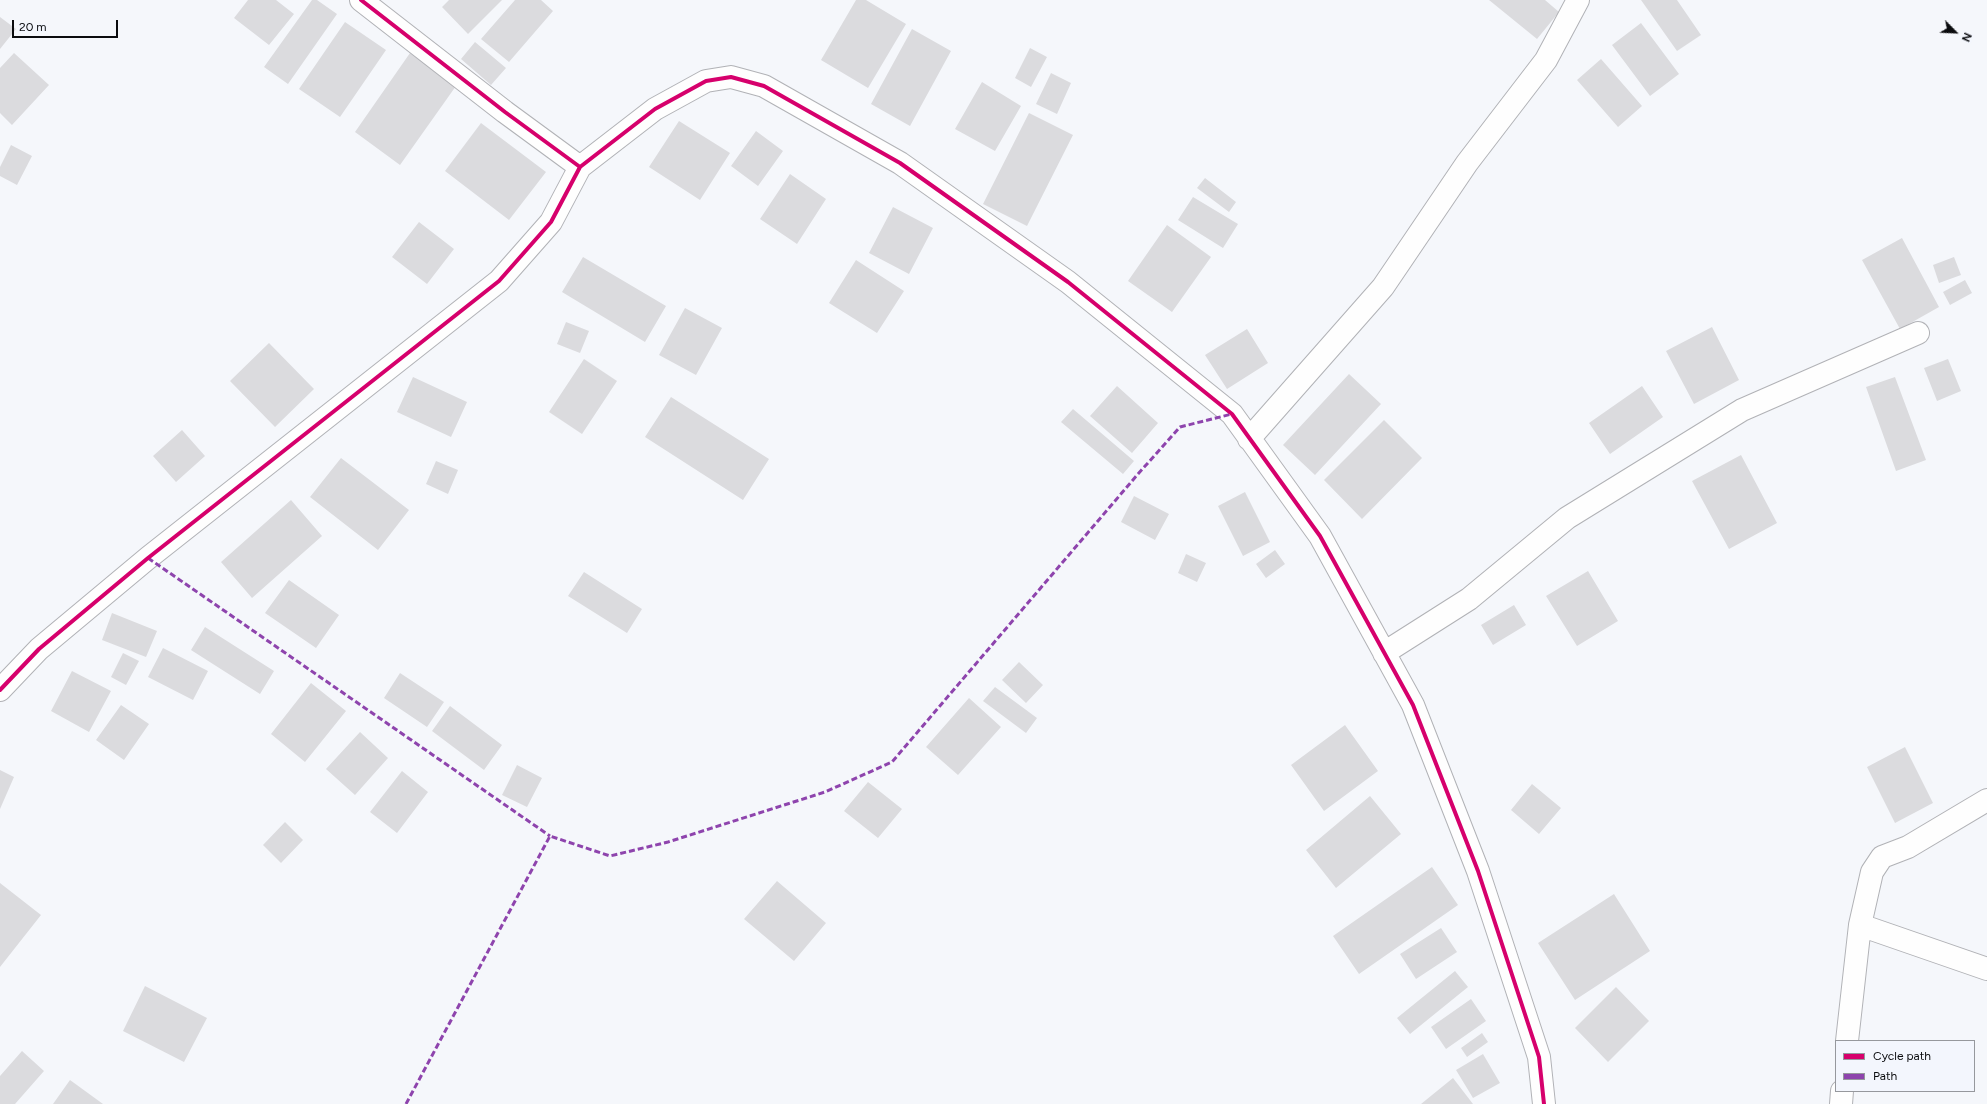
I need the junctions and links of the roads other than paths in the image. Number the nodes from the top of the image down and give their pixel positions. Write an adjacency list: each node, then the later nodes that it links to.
1 (361, 0): 3 (street)
2 (1578, 0): 5 (street)
3 (580, 167): 5 (street); 7 (street)
4 (1918, 333): 6 (street)
5 (1249, 439): 6 (street)
6 (1384, 654): 13 (street)
7 (0, 690)
8 (1987, 800): 9 (street)
9 (1860, 925): 10 (street); 11 (street)
10 (1987, 969)
11 (1847, 1040)
12 (1842, 1092): 14 (street)
13 (1544, 1104)
14 (1841, 1104)

